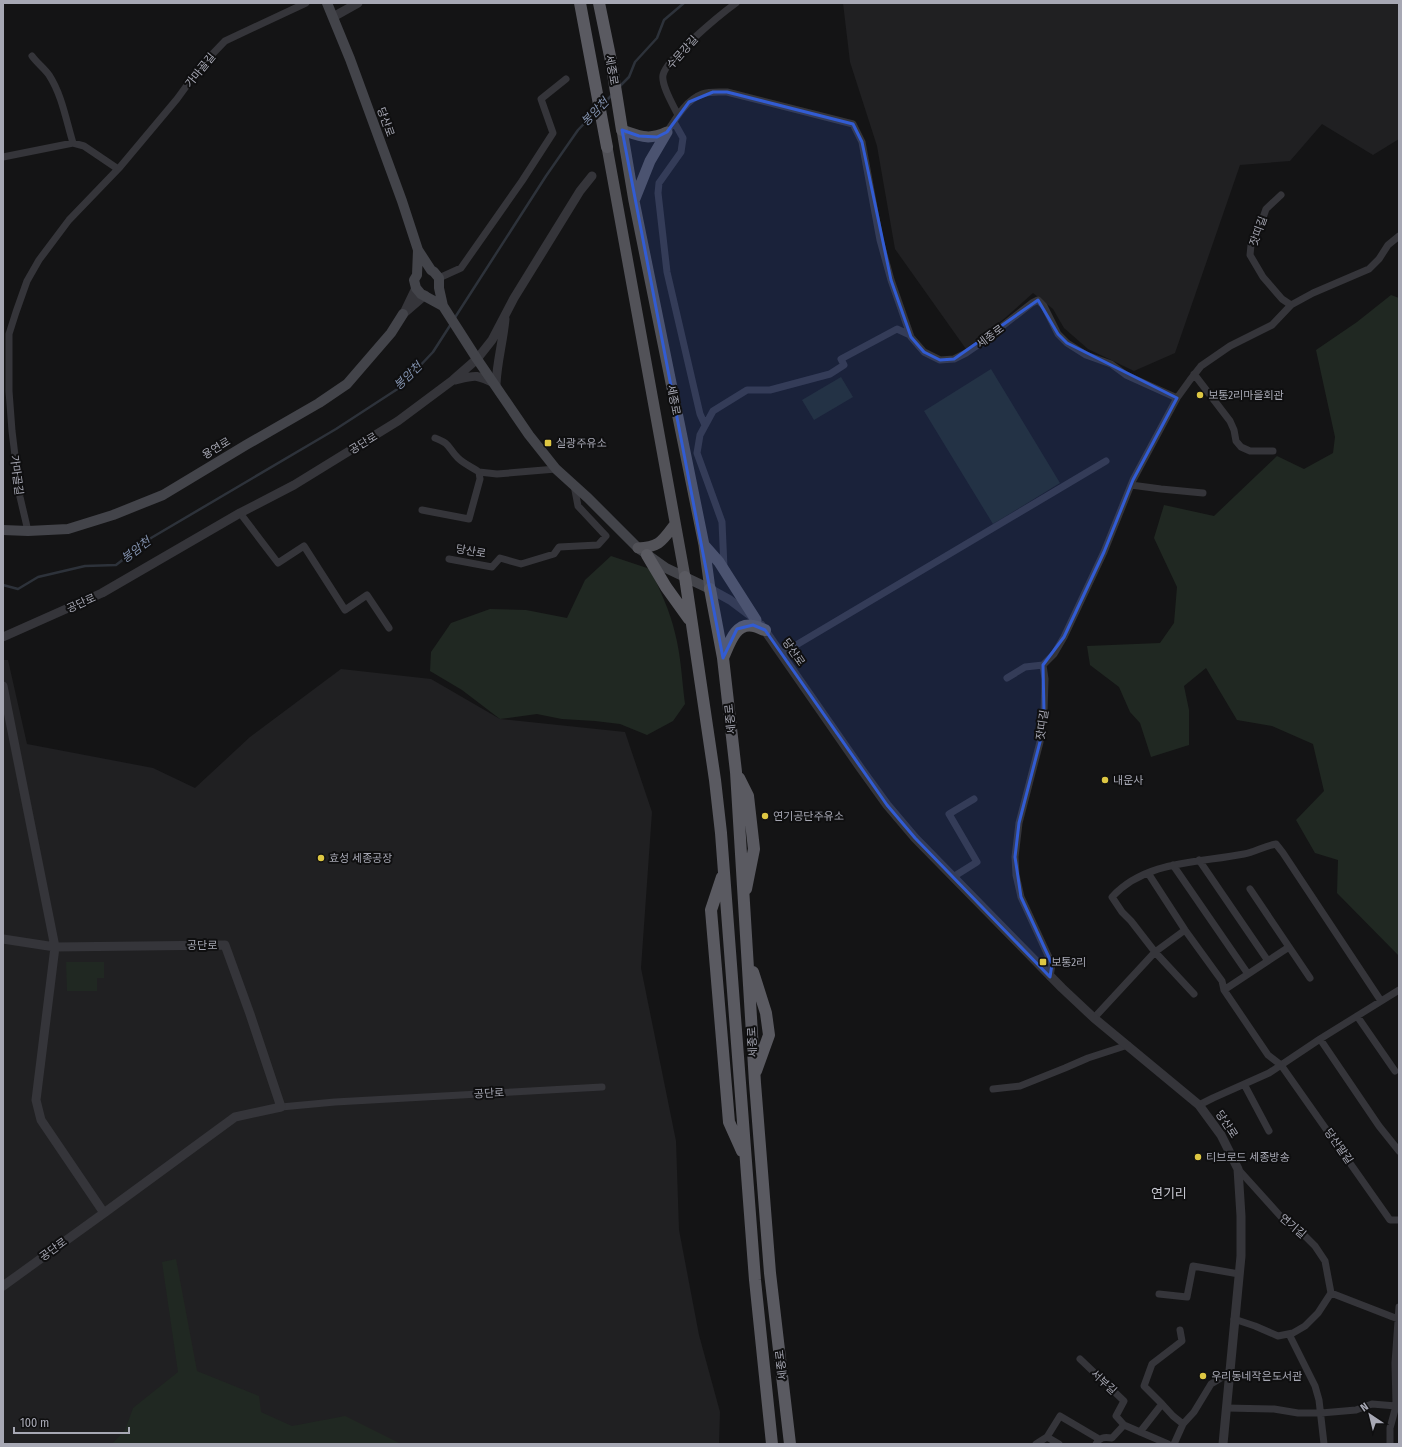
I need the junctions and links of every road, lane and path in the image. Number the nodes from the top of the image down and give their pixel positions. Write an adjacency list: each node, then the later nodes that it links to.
1 (306, 3): 16 (street, 가마골길)
2 (327, 3): 7 (main road, 당산로)
3 (358, 3): 7 (street)
4 (580, 3): 14 (highway, 세종로)
5 (599, 3): 11 (highway, 세종로)
6 (736, 3): 10 (street, 수문강길)
7 (333, 17): 21 (main road, 당산로)
8 (32, 56): 13 (street)
9 (566, 80): 24 (street)
10 (676, 118): 12 (street, 세종로); 31 (street, 세종로); 38 (street, 수문강길)
11 (622, 130): 12 (main road); 19 (main road, 세종로)
12 (667, 132): 19 (main road)
13 (73, 143): 15 (street); 16 (street)
14 (608, 147): 49 (main road, 세종로)
15 (3, 157)
16 (118, 169): 33 (street, 가마골길)
17 (592, 176): 30 (street, 공단로)
18 (1281, 195): 27 (street, 잣띠길)
19 (634, 201): 54 (main road, 세종로)
20 (1399, 236): 27 (street)
21 (418, 250): 22 (main road); 23 (main road)
22 (431, 270): 23 (main road); 24 (main road)
23 (417, 275): 25 (main road)
24 (439, 283): 26 (main road); 28 (main road)
25 (416, 288): 26 (main road); 29 (street)
26 (425, 295): 28 (main road); 29 (street)
27 (1291, 305): 34 (street)
28 (443, 306): 32 (main road, 당산로)
29 (403, 314): 52 (main road, 용연로)
30 (505, 316): 32 (street, 공단로); 36 (street)
31 (910, 335): 37 (street, 세종로); 38 (street)
32 (475, 355): 35 (street, 공단로); 36 (main road, 당산로)
33 (6, 368): 52 (street, 가마골길)
34 (1194, 374): 37 (street); 40 (street)
35 (453, 380): 36 (street); 48 (street, 공단로)
36 (496, 384): 42 (main road, 당산로)
37 (1177, 398): 45 (street)
38 (705, 425): 57 (street)
39 (435, 438): 43 (street)
40 (1273, 451)
41 (1106, 461): 65 (street)
42 (556, 469): 43 (street); 44 (main road, 당산로)
43 (480, 472): 47 (street)
44 (574, 485): 55 (main road, 당산로); 56 (street, 당산로)
45 (1131, 485): 46 (street); 67 (street)
46 (1203, 493)
47 (422, 510)
48 (240, 513): 62 (street); 64 (street, 공단로)
49 (674, 524): 55 (main road); 58 (main road, 세종로)
50 (3, 530): 51 (main road, 용연로)
51 (16, 531): 52 (main road, 용연로); 53 (street)
52 (28, 531)
53 (3, 535)
54 (704, 545): 57 (main road); 59 (main road, 세종로)
55 (642, 551): 58 (main road, 당산로); 61 (highway)
56 (449, 560)
57 (725, 572): 60 (main road)
58 (685, 577): 59 (main road, 당산로); 61 (highway, 세종로)
59 (710, 589): 60 (street, 당산로); 66 (highway, 세종로)
60 (756, 620): 63 (street, 당산로)
61 (692, 622): 127 (highway, 세종로)
62 (389, 628)
63 (765, 630): 65 (street, 당산로); 66 (highway)
64 (3, 637)
65 (781, 654): 74 (street, 당산로)
66 (723, 658): 81 (highway, 세종로)
67 (1043, 665): 68 (street); 84 (street, 잣띠길)
68 (1007, 678)
69 (3, 686): 78 (street)
70 (974, 799): 74 (street)
71 (1200, 860): 72 (street); 82 (street); 89 (street)
72 (1174, 865): 73 (street); 83 (street)
73 (1148, 873): 76 (street); 80 (street)
74 (953, 877): 84 (street, 당산로)
75 (1250, 889): 79 (street)
76 (1185, 930): 80 (street); 86 (street)
77 (3, 939): 78 (street, 공단로)
78 (55, 947): 101 (street, 공단로); 105 (street)
79 (1289, 947): 82 (street); 85 (street)
80 (1155, 952): 88 (street); 91 (street)
81 (747, 956): 96 (highway, 세종로); 96 (highway)
82 (1268, 961): 83 (street)
83 (1248, 974): 86 (street)
84 (1050, 976): 91 (street, 당산로)
85 (1310, 978)
86 (1224, 990): 94 (street, 당산말길)
87 (1399, 990): 89 (street)
88 (1194, 994)
89 (1381, 1001): 90 (street)
90 (1357, 1016): 92 (street); 95 (street)
91 (1094, 1018): 93 (street, 당산로)
92 (1320, 1039): 94 (street); 103 (street)
93 (1128, 1045): 99 (street); 100 (street, 당산로)
94 (1281, 1065): 97 (street); 106 (street, 당산말길)
95 (1395, 1071)
96 (754, 1076): 128 (highway, 세종로)
97 (1244, 1084): 100 (street); 102 (street)
98 (602, 1087): 101 (street, 공단로)
99 (993, 1089)
100 (1199, 1105): 104 (street, 당산로)
101 (281, 1107): 105 (street, 공단로)
102 (1269, 1131)
103 (1399, 1151)
104 (1238, 1169): 107 (street, 당산로); 109 (street, 연기길)
105 (104, 1213): 108 (street, 공단로)
106 (1399, 1220)
107 (1239, 1274): 110 (street); 112 (street, 당산로)
108 (3, 1286)
109 (1331, 1293): 113 (street); 115 (street)
110 (1159, 1294)
111 (1399, 1307): 113 (street)
112 (1234, 1319): 115 (street); 117 (street, 당산로)
113 (1398, 1319): 119 (street)
114 (1180, 1330): 118 (street)
115 (1289, 1334): 121 (street)
116 (1080, 1360): 123 (street, 서부길)
117 (1230, 1373): 120 (street, 당산로); 122 (street)
118 (1162, 1404): 122 (street); 124 (street)
119 (1396, 1406): 121 (street); 135 (street)
120 (1226, 1408): 121 (street); 133 (street, 당산로)
121 (1321, 1414): 134 (street)
122 (1183, 1424): 132 (street)
123 (1124, 1425): 124 (street); 126 (street)
124 (1140, 1432): 131 (street)
125 (1047, 1437): 126 (street); 129 (street); 130 (street)
126 (1097, 1442)
127 (772, 1444)
128 (790, 1444)
129 (1036, 1444)
130 (1059, 1444)
131 (1168, 1444)
132 (1174, 1444)
133 (1223, 1444)
134 (1324, 1444)
135 (1390, 1444)

